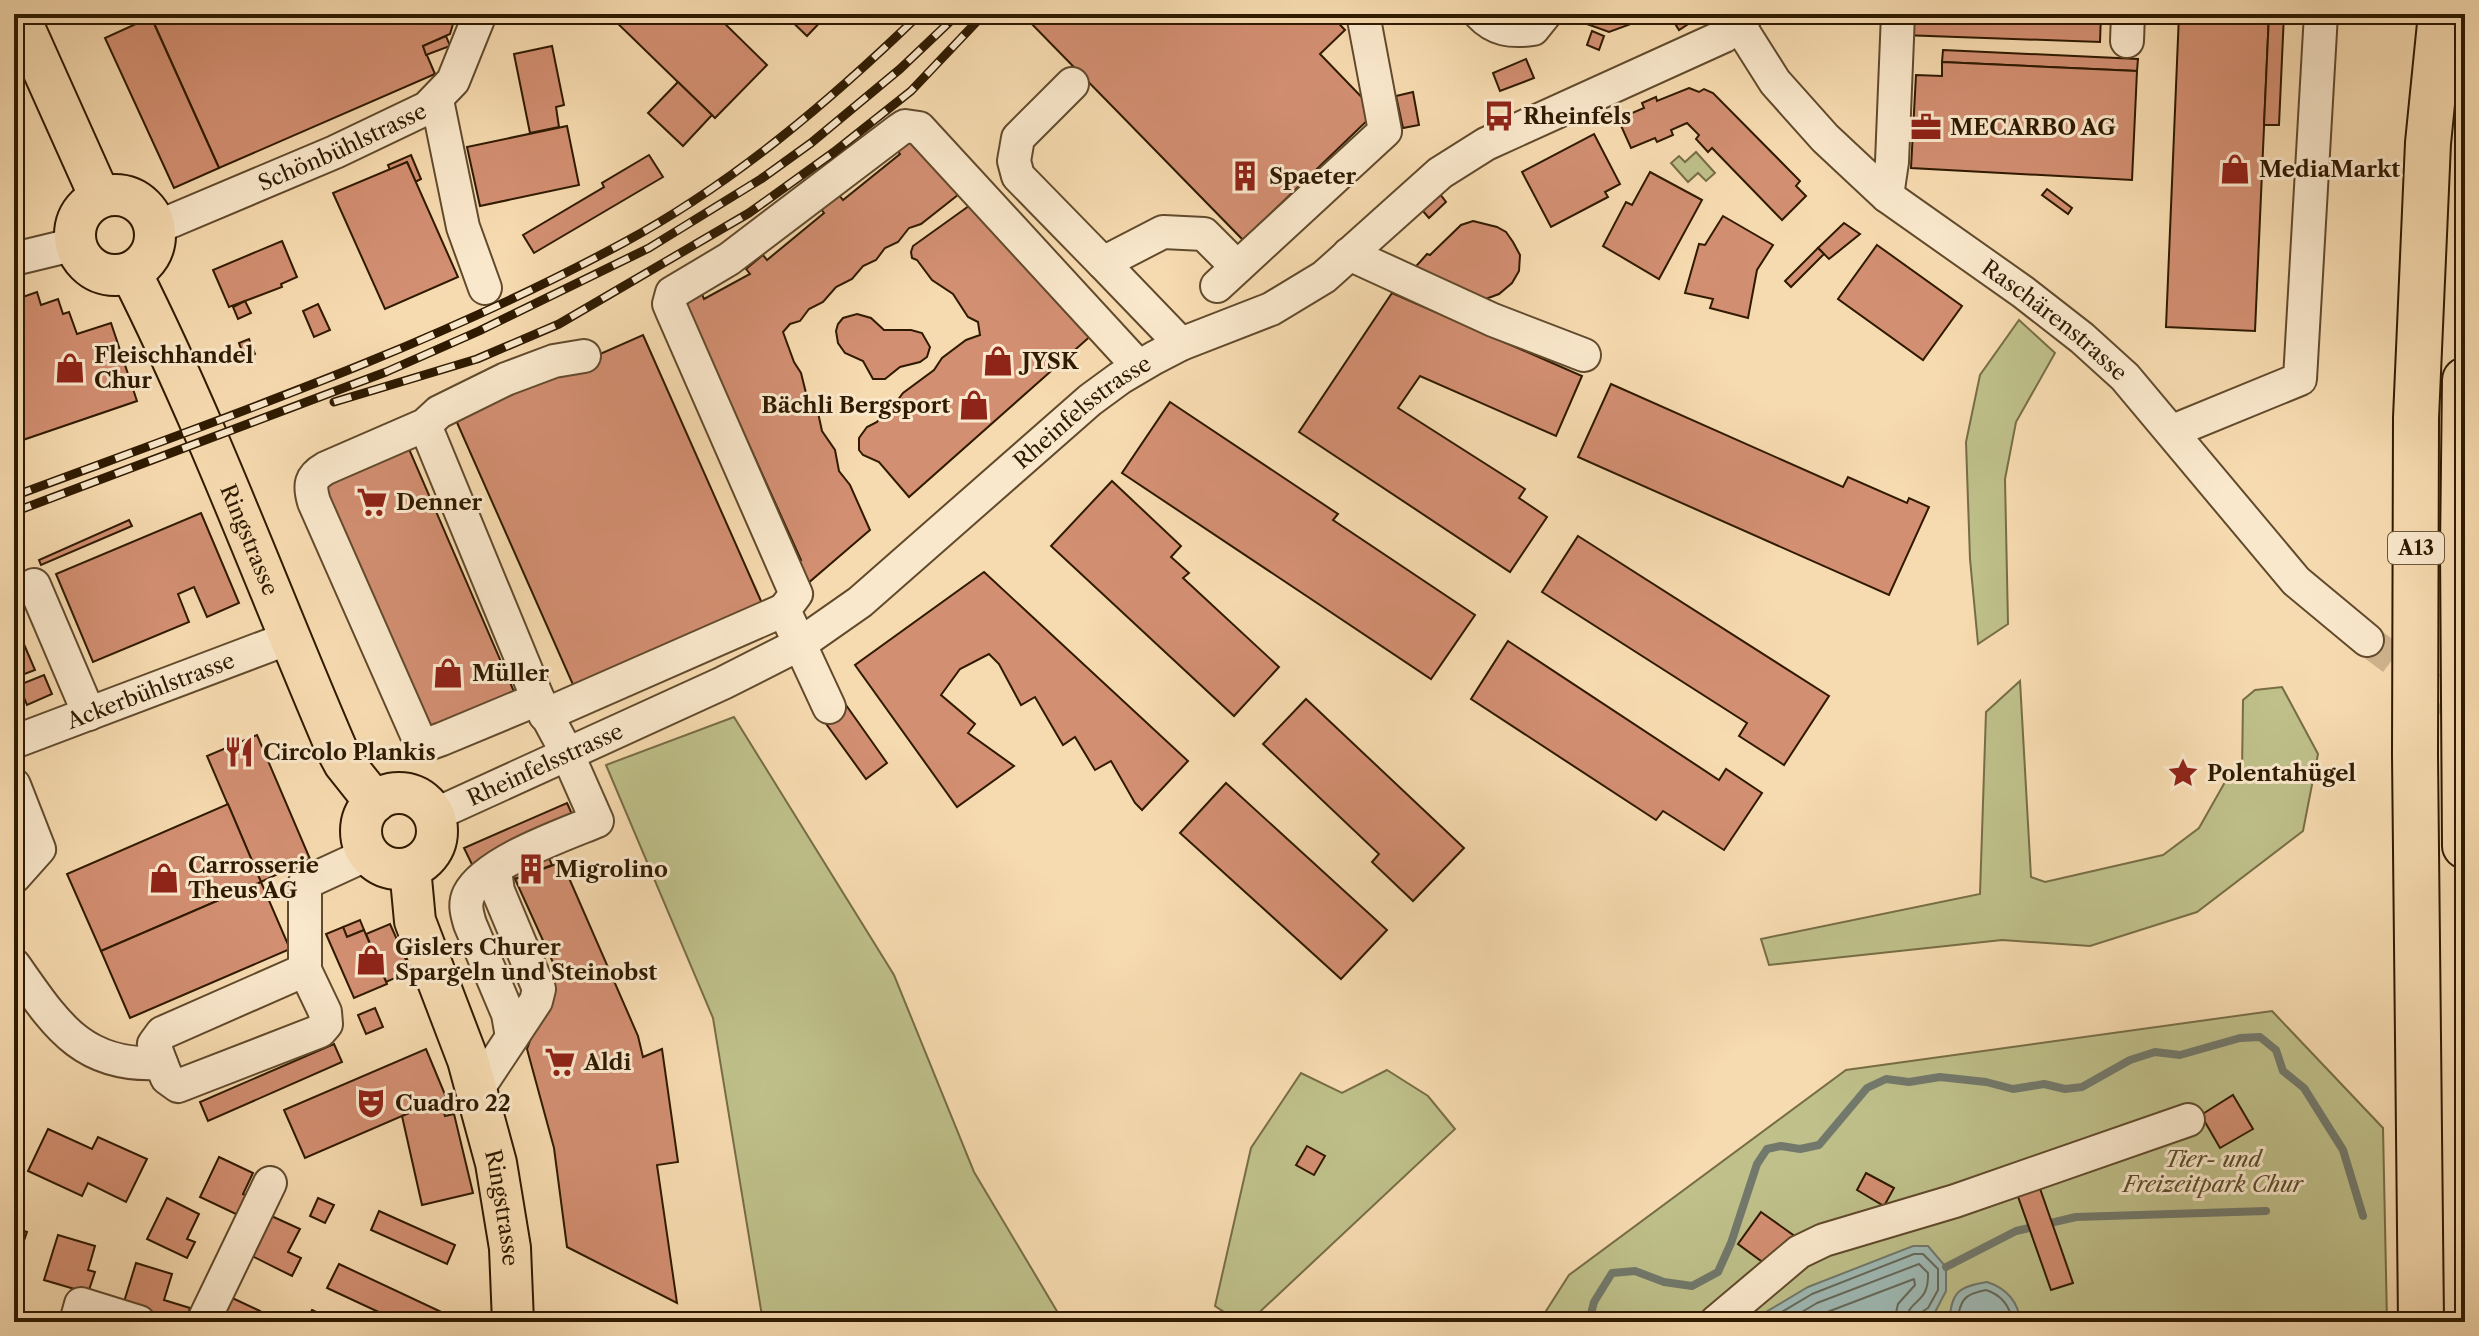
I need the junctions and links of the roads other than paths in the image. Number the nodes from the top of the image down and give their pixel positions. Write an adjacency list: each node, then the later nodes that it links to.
1 (18, 14): 14 (main road)
2 (480, 14): 12 (street, Schönbühlstrasse)
3 (1363, 14): 20 (street)
4 (1480, 14): 5 (street)
5 (1545, 14)
6 (1898, 14): 13 (street)
7 (2321, 14): 29 (street)
8 (2411, 14): 23 (highway, A13)
9 (2441, 14): 23 (highway, A13)
10 (1743, 20): 13 (street, Raschärenstrasse); 18 (street, Rheinfelsstrasse)
11 (1072, 84): 20 (street)
12 (437, 100): 15 (street, Schönbühlstrasse); 22 (street)
13 (1887, 196): 29 (street, Raschärenstrasse)
14 (100, 197): 15 (main road); 16 (main road)
15 (155, 228): 21 (main road)
16 (76, 244): 19 (street); 21 (main road)
17 (1058, 253): 26 (street)
18 (1349, 254): 24 (street); 26 (street, Rheinfelsstrasse)
19 (14, 259)
20 (1103, 263): 26 (street)
21 (131, 273): 32 (main road, Ringstrasse)
22 (485, 288)
23 (2419, 327): 58 (highway, A13)
24 (1584, 355)
25 (584, 356): 28 (street)
26 (1158, 356): 31 (street); 34 (street, Rheinfelsstrasse)
27 (2465, 380): 43 (highway, A13)
28 (425, 425): 35 (street); 35 (street)
29 (2173, 431): 33 (street, Raschärenstrasse)
30 (34, 585): 37 (street)
31 (784, 610): 34 (street); 35 (street)
32 (289, 638): 37 (street, Ackerbühlstrasse); 41 (main road, Ringstrasse)
33 (2367, 640)
34 (800, 644): 36 (street); 39 (street, Rheinfelsstrasse)
35 (542, 707): 39 (street)
36 (829, 707)
37 (89, 714): 38 (street, Ackerbühlstrasse)
38 (14, 742)
39 (567, 753): 42 (street, Rheinfelsstrasse); 50 (street)
40 (14, 785): 46 (street)
41 (375, 802): 42 (main road); 44 (main road)
42 (434, 815): 45 (main road)
43 (2465, 846)
44 (368, 854): 45 (main road); 48 (street)
45 (410, 868): 50 (main road, Ringstrasse)
46 (14, 877)
47 (14, 965): 49 (street)
48 (305, 970): 49 (street); 49 (street)
49 (161, 1063)
50 (477, 1090): 56 (main road, Ringstrasse)
51 (2188, 1120): 57 (street)
52 (270, 1183): 55 (street)
53 (76, 1322): 54 (street)
54 (139, 1322)
55 (203, 1322)
56 (513, 1322)
57 (1716, 1322)
58 (2421, 1322)

